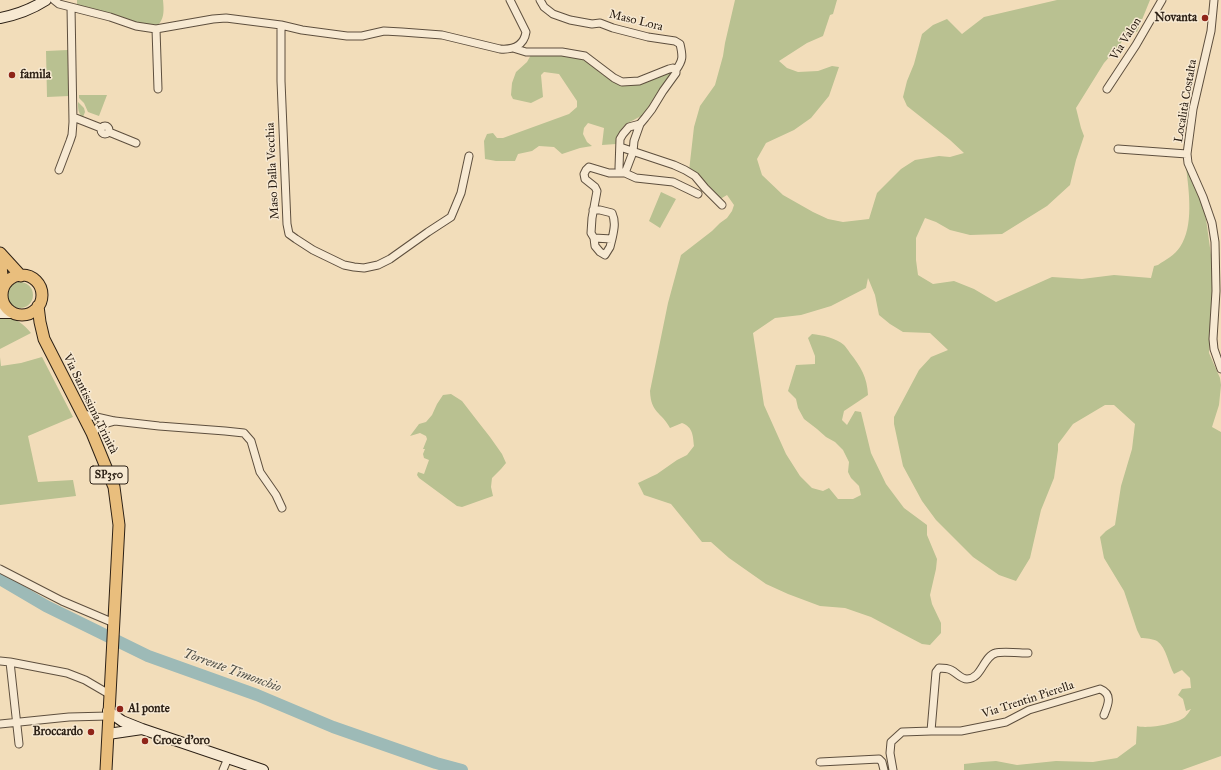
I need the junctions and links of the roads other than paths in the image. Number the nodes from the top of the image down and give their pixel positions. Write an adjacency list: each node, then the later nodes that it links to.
1 (54, 0): 7 (street)
2 (510, 0): 11 (street)
3 (540, 0): 12 (street, Maso Lora)
4 (1162, 0): 14 (street, Via Valon)
5 (1214, 0): 21 (street, Località Costalta)
6 (44, 1): 8 (street)
7 (71, 7): 10 (street); 15 (street)
8 (0, 18)
9 (281, 25): 10 (street); 11 (street); 22 (street, Maso Dalla Vecchia)
10 (156, 29): 13 (street)
11 (513, 48): 12 (street)
12 (676, 70): 16 (street, Maso Lora)
13 (158, 89)
14 (1108, 89)
15 (73, 117): 17 (street); 23 (street)
16 (640, 124): 18 (street); 20 (street)
17 (136, 143)
18 (620, 147): 20 (street); 24 (street)
19 (1118, 149): 21 (street)
20 (633, 152): 24 (street); 26 (street)
21 (1187, 154): 37 (street, Località Costalta)
22 (469, 156)
23 (59, 170)
24 (622, 173): 25 (street); 27 (street)
25 (698, 194)
26 (722, 205)
27 (594, 210): 28 (street); 29 (street)
28 (594, 238): 29 (street); 29 (street)
29 (612, 239)
30 (0, 253): 31 (main road, Via Santissima Trinità); 32 (main road, Via Santissima Trinità)
31 (21, 276): 32 (main road); 33 (main road, Via Santissima Trinità / SP350)
32 (2, 295): 35 (main road, Via Santissima Trinità / SP350)
33 (38, 306): 35 (main road); 36 (main road, Via Santissima Trinità / SP350)
34 (0, 313): 35 (street)
35 (17, 314): 36 (main road, Via Santissima Trinità / SP350)
36 (44, 339): 38 (main road, Via Santissima Trinità / SP350)
37 (1221, 369)
38 (83, 414): 39 (street); 40 (main road, Via Santissima Trinità / SP350)
39 (114, 421): 40 (street); 41 (street)
40 (92, 433): 43 (main road, Via Santissima Trinità / SP350)
41 (282, 508)
42 (0, 569): 43 (street)
43 (114, 624): 47 (main road, Via Santissima Trinità / SP350)
44 (1028, 653): 53 (street)
45 (0, 661): 46 (street)
46 (10, 662): 47 (street); 50 (street)
47 (109, 694): 49 (main road, SP350)
48 (1104, 716): 53 (street, Via Trentin Pierella)
49 (108, 721): 50 (street); 52 (street); 52 (street); 57 (main road, SP350)
50 (17, 722): 51 (street); 54 (street)
51 (0, 724)
52 (142, 729): 55 (street)
53 (931, 731): 61 (street, Via Trentin Pierella)
54 (19, 744)
55 (228, 758): 58 (street); 59 (street)
56 (820, 762): 60 (street)
57 (106, 770)
58 (224, 770)
59 (263, 770)
60 (884, 770)
61 (893, 770)

